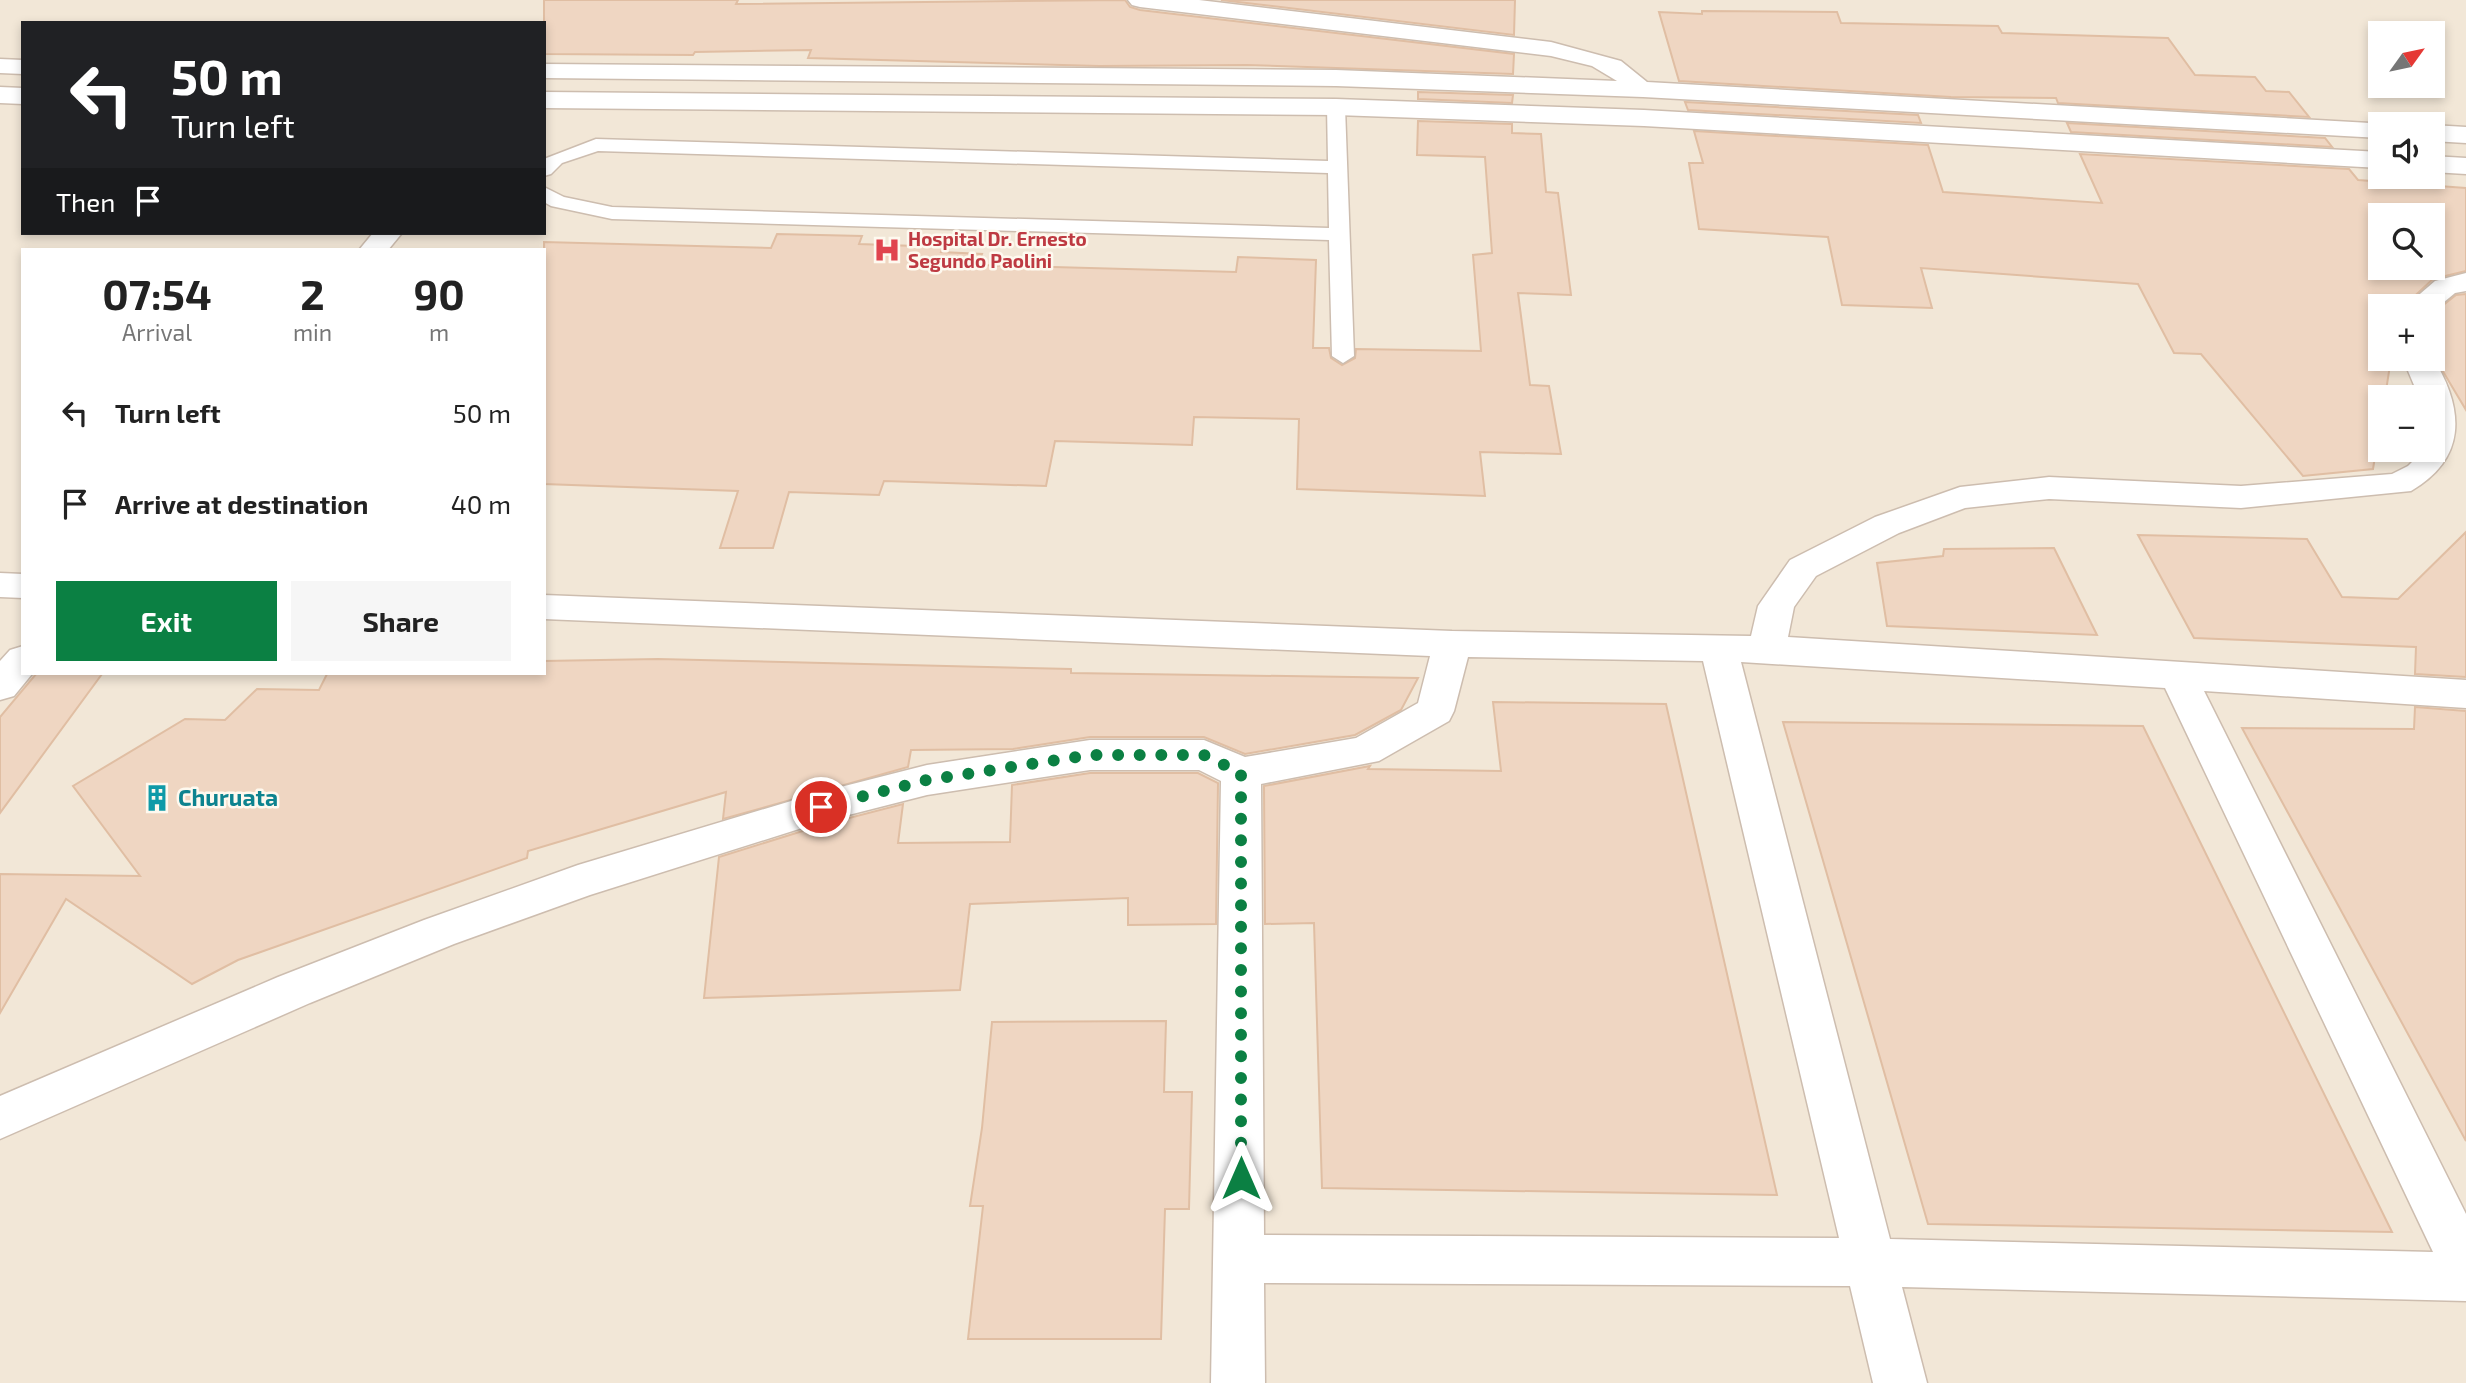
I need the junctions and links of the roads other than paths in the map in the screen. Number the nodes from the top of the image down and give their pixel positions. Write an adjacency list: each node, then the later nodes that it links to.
1 (1140, 0): 5 (street)
2 (0, 66): 3 (street)
3 (21, 66)
4 (546, 71): 5 (street)
5 (1640, 89): 10 (street); 11 (street)
6 (0, 95): 7 (street)
7 (21, 96)
8 (546, 100): 9 (street)
9 (1336, 107): 10 (street); 17 (lane)
10 (1644, 118): 14 (street)
11 (2368, 129)
12 (2445, 134): 13 (street)
13 (2466, 135)
14 (2368, 159)
15 (2445, 164): 16 (street)
16 (2466, 166)
17 (1338, 167): 18 (lane); 20 (lane)
18 (546, 168)
19 (546, 194): 20 (lane)
20 (1339, 234): 23 (lane)
21 (2466, 282): 22 (street)
22 (2436, 294)
23 (1343, 356)
24 (2424, 371): 30 (street)
25 (0, 585): 26 (street)
26 (21, 586)
27 (546, 607): 28 (street)
28 (1452, 644): 29 (street); 35 (street)
29 (1719, 648): 30 (street); 38 (street)
30 (1767, 649): 32 (street)
31 (21, 661): 33 (street)
32 (2179, 678): 34 (street); 39 (street)
33 (0, 686)
34 (2466, 694)
35 (1241, 773): 36 (street); 37 (street)
36 (0, 1118)
37 (1241, 1259): 38 (street); 41 (street)
38 (1871, 1262): 40 (street); 42 (street)
39 (2466, 1267)
40 (2466, 1277)
41 (1238, 1383)
42 (1900, 1383)

